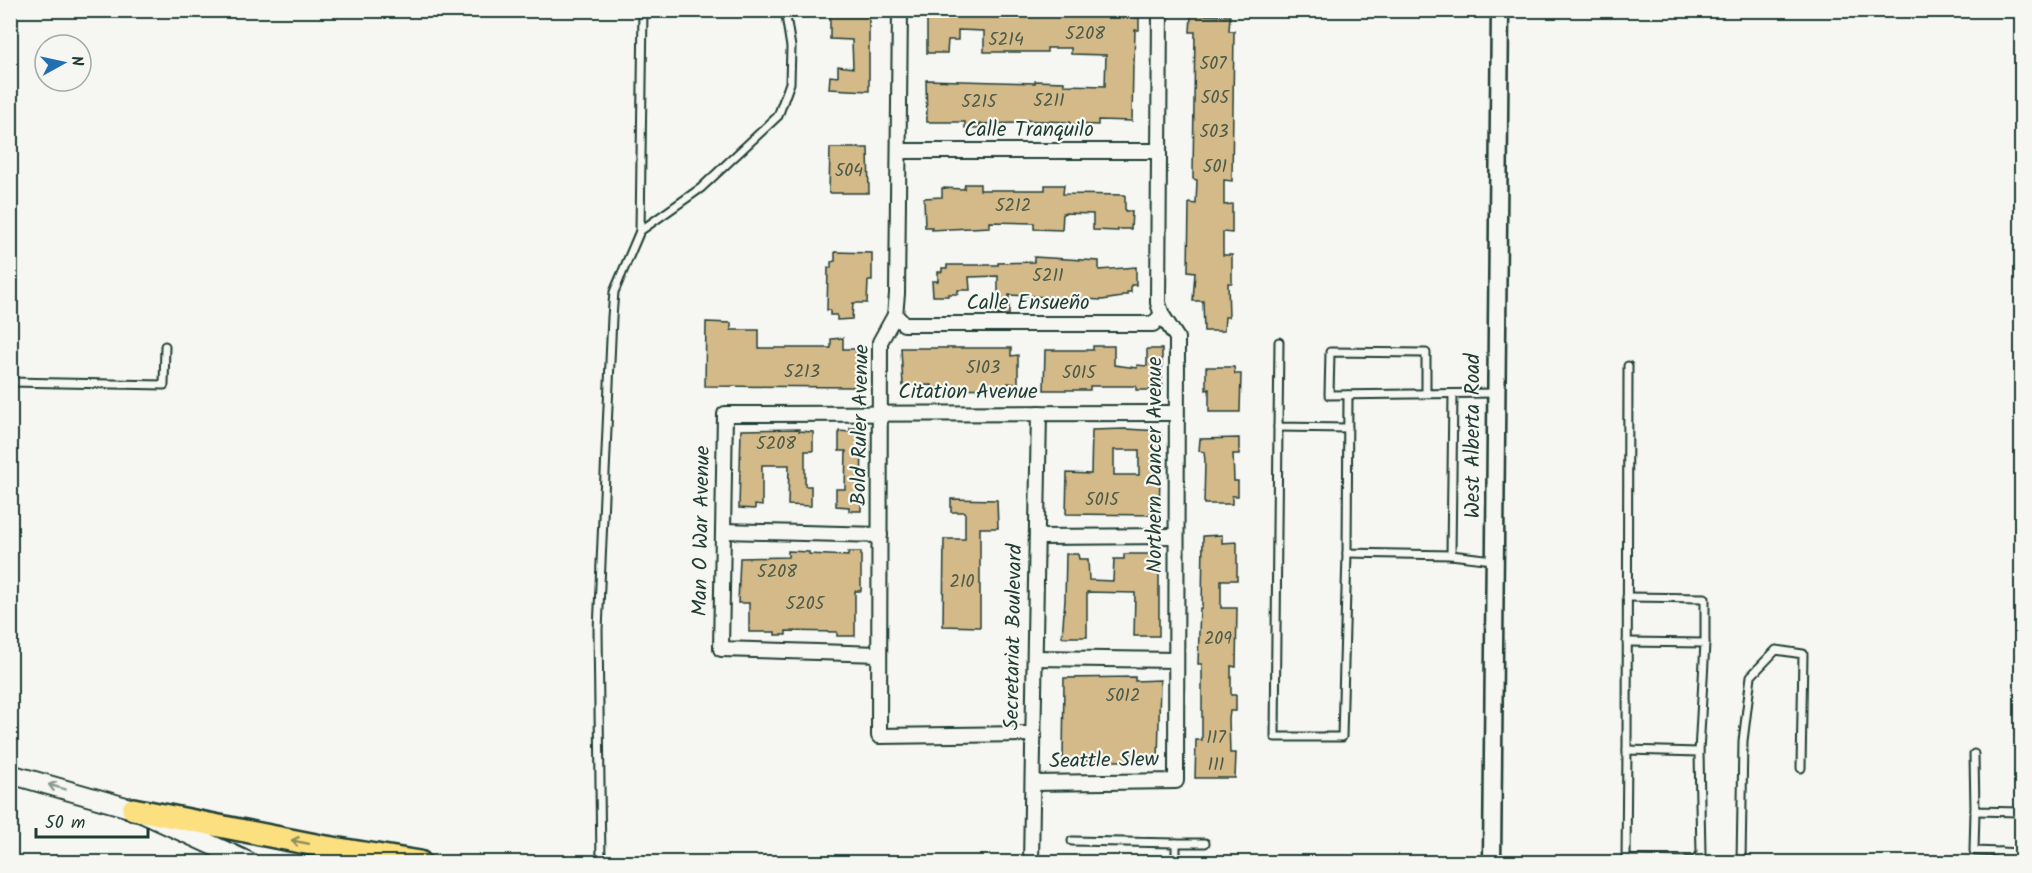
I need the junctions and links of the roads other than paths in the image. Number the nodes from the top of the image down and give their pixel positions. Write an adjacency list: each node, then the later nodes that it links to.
1 (643, 10): 8 (lane)
2 (785, 10): 8 (lane)
3 (900, 10): 6 (street, Bold Ruler Avenue)
4 (1160, 10): 7 (street, Northern Dancer Avenue)
5 (1500, 10): 15 (street, West Alberta Road)
6 (899, 151): 7 (street, Calle Tranquilo); 9 (street, Bold Ruler Avenue)
7 (1159, 151): 10 (street, Northern Dancer Avenue)
8 (640, 231): 56 (lane)
9 (895, 315): 10 (street, Calle Ensueño); 19 (street, Bold Ruler Avenue)
10 (1162, 315): 21 (street, Northern Dancer Avenue)
11 (1279, 342): 23 (lane)
12 (165, 346): 14 (lane)
13 (1628, 366): 32 (lane)
14 (10, 382)
15 (1496, 393): 18 (lane); 31 (street, West Alberta Road)
16 (1348, 394): 17 (lane); 17 (lane); 24 (lane)
17 (1426, 394): 18 (lane)
18 (1453, 394): 30 (lane)
19 (880, 413): 20 (street, Citation Avenue); 22 (street, Citation Avenue); 26 (street, Bold Ruler Avenue)
20 (1039, 413): 21 (street, Citation Avenue); 28 (street, Secretariat Boulevard)
21 (1176, 413): 27 (street, Northern Dancer Avenue)
22 (725, 414): 25 (street, Man O War Avenue)
23 (1278, 427): 24 (lane); 29 (lane)
24 (1348, 428): 29 (lane)
25 (723, 531): 26 (street); 35 (street, Man O War Avenue)
26 (880, 535): 35 (street, Bold Ruler Avenue)
27 (1176, 536): 28 (street); 37 (street, Northern Dancer Avenue)
28 (1037, 537): 36 (street, Secretariat Boulevard)
29 (1347, 554): 30 (lane)
30 (1451, 555): 31 (lane)
31 (1495, 560): 59 (street, West Alberta Road)
32 (1627, 597): 33 (lane); 34 (lane)
33 (1627, 642): 34 (lane); 40 (lane)
34 (1705, 643): 41 (lane)
35 (879, 654): 39 (street, Bold Ruler Avenue)
36 (1035, 658): 37 (street); 38 (street, Secretariat Boulevard)
37 (1176, 660): 45 (street, Northern Dancer Avenue)
38 (1034, 734): 39 (street, Seattle Slew); 46 (street, Secretariat Boulevard)
39 (879, 736)
40 (1627, 750): 41 (lane); 53 (lane)
41 (1699, 752): 60 (lane)
42 (1974, 754): 48 (lane)
43 (1801, 768): 61 (lane)
44 (10, 774): 47 (main road, one-way to 44)
45 (1176, 781): 46 (street, Seattle Slew)
46 (1033, 783): 57 (street, Secretariat Boulevard)
47 (133, 809): 54 (main road); 55 (main road, one-way to 47)
48 (1974, 811): 52 (lane); 52 (lane)
49 (1072, 841): 50 (lane)
50 (1176, 843): 51 (lane); 58 (lane)
51 (1205, 843)
52 (2000, 852): 62 (lane)
53 (1626, 861): 60 (lane)
54 (249, 862)
55 (420, 862)
56 (601, 862)
57 (1031, 862)
58 (1176, 862)
59 (1492, 862)
60 (1693, 862)
61 (1741, 862)
62 (1999, 862)

